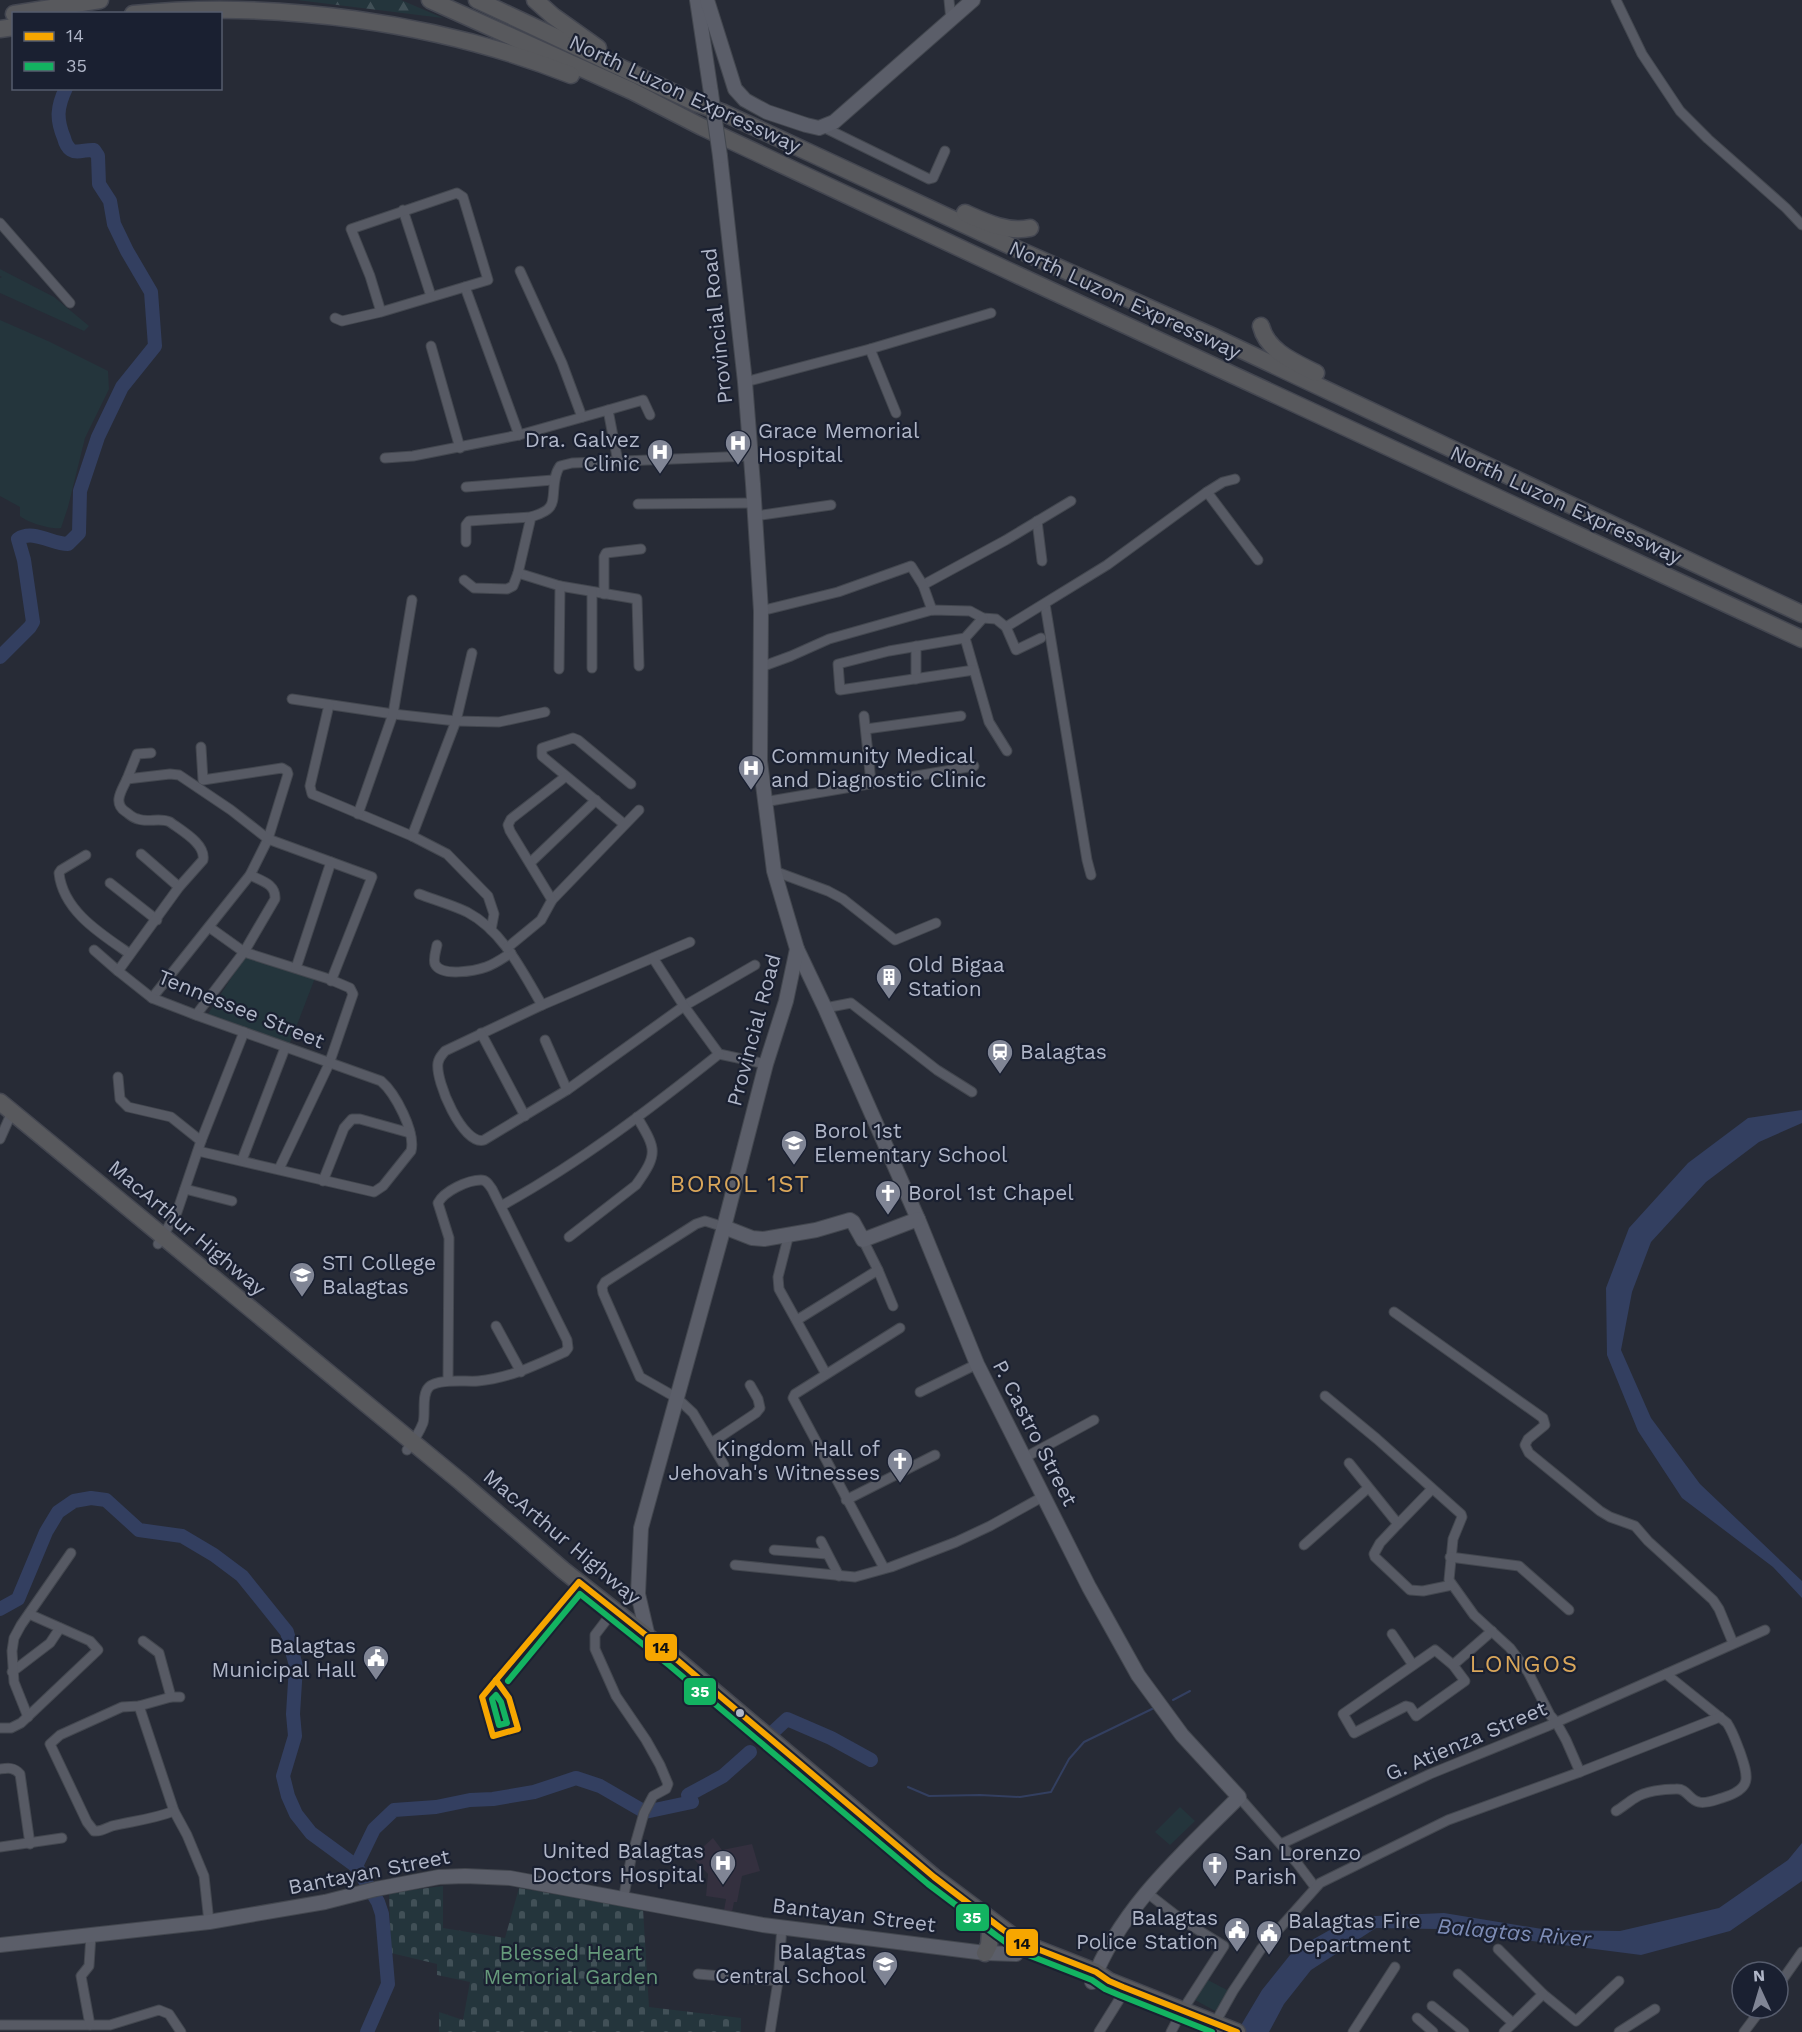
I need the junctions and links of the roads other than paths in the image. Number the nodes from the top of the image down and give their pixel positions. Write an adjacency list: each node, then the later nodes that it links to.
1 (100, 0): 10 (highway)
2 (430, 0): 14 (highway, North Luzon Expressway)
3 (477, 0): 13 (highway, North Luzon Expressway)
4 (535, 0): 13 (highway)
5 (697, 0): 32 (main road, Provincial Road, bridge)
6 (707, 0): 15 (main road)
7 (949, 0): 12 (street)
8 (973, 0): 12 (main road)
9 (1616, 0): 20 (street)
10 (26, 12)
11 (160, 12): 14 (highway)
12 (951, 20): 15 (main road)
13 (724, 113): 16 (highway, North Luzon Expressway)
14 (702, 127): 72 (highway, North Luzon Expressway)
15 (823, 127): 17 (street)
16 (783, 140): 21 (highway); 42 (highway, North Luzon Expressway)
17 (945, 151)
18 (404, 210): 23 (street); 24 (street); 26 (street)
19 (0, 223): 25 (street)
20 (1802, 225)
21 (1030, 228)
22 (520, 271): 36 (street)
23 (465, 287): 24 (street); 37 (street)
24 (431, 296): 26 (street)
25 (70, 303)
26 (381, 312): 28 (street)
27 (991, 313): 31 (street)
28 (335, 318)
29 (1261, 326): 42 (highway)
30 (431, 346): 38 (street)
31 (870, 349): 32 (street); 34 (street)
32 (745, 382): 39 (main road, Provincial Road)
33 (608, 410): 35 (street); 36 (street); 41 (street)
34 (896, 413)
35 (650, 415)
36 (582, 417): 37 (street)
37 (519, 435): 38 (street)
38 (460, 448): 40 (street)
39 (750, 456): 41 (street); 50 (main road, Provincial Road)
40 (385, 458)
41 (618, 462): 44 (street)
42 (1485, 464): 67 (highway, North Luzon Expressway)
43 (1235, 478): 46 (street)
44 (553, 480): 45 (street); 51 (street)
45 (466, 488)
46 (1207, 492): 55 (street); 64 (street)
47 (1071, 501): 52 (street)
48 (638, 504): 50 (street)
49 (831, 506): 50 (street)
50 (755, 510): 66 (main road, Provincial Road)
51 (531, 517): 53 (street); 57 (street)
52 (1037, 521): 56 (street); 59 (street)
53 (466, 542)
54 (641, 549): 62 (street)
55 (1258, 560)
56 (1042, 561)
57 (518, 573): 58 (street); 60 (street)
58 (464, 580)
59 (923, 585): 65 (street); 66 (street)
60 (560, 586): 61 (street); 78 (street)
61 (592, 592): 62 (street); 77 (street)
62 (604, 594): 75 (street)
63 (412, 600): 84 (street)
64 (1045, 604): 69 (street); 111 (street)
65 (932, 610): 68 (street); 76 (street)
66 (761, 611): 76 (main road, Provincial Road)
67 (1802, 614)
68 (982, 618): 69 (street); 70 (street)
69 (1006, 627): 71 (street)
70 (965, 638): 73 (street); 79 (street)
71 (1041, 638)
72 (1802, 639)
73 (916, 646): 80 (street); 80 (street)
74 (472, 653): 87 (street)
75 (639, 666)
76 (761, 667): 99 (main road, Provincial Road)
77 (592, 668)
78 (560, 669)
79 (974, 670): 80 (street); 90 (street)
80 (916, 679)
81 (292, 699): 82 (street)
82 (329, 705): 84 (street); 101 (street)
83 (544, 712): 87 (street)
84 (393, 714): 87 (street); 101 (street)
85 (864, 716): 88 (street)
86 (961, 716): 88 (street)
87 (456, 721): 103 (street)
88 (866, 729): 95 (street)
89 (201, 747): 96 (street)
90 (1007, 751)
91 (151, 753): 94 (street)
92 (974, 766): 95 (street)
93 (565, 777): 97 (street); 98 (street); 108 (street)
94 (127, 779): 96 (street); 113 (street)
95 (871, 782): 99 (street)
96 (200, 784): 104 (street); 104 (street)
97 (631, 784)
98 (596, 800): 102 (street); 108 (street)
99 (765, 802): 109 (main road, Provincial Road)
100 (639, 810): 102 (street)
101 (358, 814): 103 (street)
102 (624, 824): 115 (street)
103 (412, 836): 119 (street)
104 (268, 839): 107 (street); 110 (street)
105 (141, 854): 113 (street)
106 (86, 855): 126 (street)
107 (332, 862): 129 (street); 131 (street)
108 (530, 863): 115 (street)
109 (774, 871): 117 (street); 122 (main road, Provincial Road)
110 (250, 875): 118 (street); 125 (street)
111 (1091, 875)
112 (110, 883): 116 (street)
113 (179, 887): 116 (street)
114 (419, 894): 119 (street)
115 (552, 900): 124 (street)
116 (156, 920): 126 (street)
117 (936, 923)
118 (209, 927): 125 (street); 132 (street)
119 (491, 930): 124 (street)
120 (690, 942): 127 (street)
121 (437, 945): 124 (street)
122 (797, 949): 135 (main road, P. Castro Street); 143 (main road, Provincial Road)
123 (94, 950): 130 (street, Tennessee Street)
124 (509, 950): 133 (street)
125 (244, 952): 129 (street); 136 (street)
126 (130, 954): 130 (street)
127 (653, 957): 133 (street); 134 (street)
128 (755, 965): 134 (street)
129 (296, 968): 131 (street)
130 (118, 971): 132 (street, Tennessee Street)
131 (331, 981): 142 (street)
132 (152, 998): 136 (street, Tennessee Street)
133 (542, 1005): 138 (street)
134 (684, 1006): 141 (street); 145 (street)
135 (825, 1008): 146 (street); 160 (main road, P. Castro Street)
136 (196, 1016): 137 (street, Tennessee Street)
137 (244, 1032): 140 (street, Tennessee Street); 152 (street)
138 (481, 1034): 148 (street); 148 (street)
139 (545, 1040): 145 (street)
140 (285, 1048): 142 (street, Tennessee Street); 154 (street)
141 (718, 1054): 143 (street); 149 (street)
142 (329, 1064): 150 (street, Tennessee Street); 155 (street)
143 (766, 1064): 161 (main road, Provincial Road)
144 (118, 1077): 152 (street)
145 (567, 1090): 148 (street)
146 (972, 1092)
147 (5, 1112): 151 (street); 164 (highway, MacArthur Highway)
148 (525, 1116)
149 (637, 1117): 159 (street); 163 (street)
150 (410, 1132): 156 (street); 156 (street)
151 (0, 1138)
152 (201, 1141): 153 (street)
153 (198, 1151): 154 (street); 157 (street)
154 (242, 1160): 155 (street)
155 (279, 1169): 156 (street)
156 (323, 1181)
157 (185, 1189): 158 (street); 164 (street)
158 (231, 1200)
159 (501, 1206): 173 (street); 175 (street)
160 (918, 1219): 165 (main road); 172 (main road, P. Castro Street)
161 (724, 1227): 162 (main road); 179 (main road, Provincial Road); 179 (street)
162 (789, 1234): 165 (main road); 169 (street)
163 (569, 1237)
164 (160, 1240): 182 (highway, MacArthur Highway)
165 (863, 1240): 166 (street)
166 (878, 1269): 167 (street); 169 (street)
167 (893, 1306)
168 (1394, 1312): 211 (street)
169 (796, 1320): 174 (street)
170 (496, 1326): 173 (street)
171 (900, 1328): 174 (street)
172 (977, 1364): 177 (street); 184 (main road, P. Castro Street)
173 (521, 1372): 175 (street)
174 (825, 1374): 190 (street)
175 (448, 1381): 182 (street)
176 (750, 1385): 181 (street)
177 (920, 1392)
178 (1325, 1396): 188 (street)
179 (677, 1398): 181 (street); 209 (main road, Provincial Road)
180 (1094, 1420): 184 (street)
181 (711, 1443): 186 (street)
182 (410, 1447): 204 (highway, MacArthur Highway)
183 (935, 1455): 190 (street)
184 (1024, 1458): 189 (main road, P. Castro Street)
185 (1349, 1464): 187 (street)
186 (724, 1465)
187 (1368, 1488): 191 (street); 193 (street)
188 (1432, 1489): 191 (street); 197 (street)
189 (1044, 1496): 199 (street); 224 (main road, P. Castro Street)
190 (846, 1500): 199 (street)
191 (1398, 1524): 201 (street)
192 (821, 1541): 196 (street)
193 (1304, 1545)
194 (774, 1550): 196 (street)
195 (71, 1553): 203 (street)
196 (827, 1554): 200 (street)
197 (1450, 1557): 201 (street); 202 (street)
198 (735, 1565): 200 (street)
199 (884, 1568): 200 (street)
200 (839, 1576)
201 (1452, 1585): 207 (street)
202 (1569, 1610)
203 (29, 1614): 205 (street); 214 (street)
204 (612, 1614): 209 (highway, MacArthur Highway); 233 (street)
205 (60, 1628): 214 (street); 217 (street)
206 (1765, 1629): 211 (street, G. Atienza Street)
207 (1492, 1631): 213 (street); 219 (street)
208 (1392, 1634): 212 (street)
209 (647, 1640): 221 (highway, MacArthur Highway)
210 (143, 1641): 216 (street)
211 (1733, 1643): 215 (street, G. Atienza Street)
212 (1413, 1665): 213 (street); 213 (street)
213 (1453, 1665)
214 (12, 1672): 217 (street)
215 (1666, 1674): 218 (street); 219 (street, G. Atienza Street)
216 (139, 1706): 225 (street); 225 (street)
217 (28, 1717): 220 (street)
218 (1720, 1717): 223 (street); 226 (street)
219 (1556, 1722): 223 (street); 229 (street, G. Atienza Street)
220 (0, 1728)
221 (767, 1742): 236 (highway, MacArthur Highway); 239 (highway, MacArthur Highway)
222 (0, 1769): 228 (street)
223 (1580, 1772): 231 (street)
224 (1239, 1797): 229 (street, P. Castro Street); 232 (main road)
225 (174, 1811): 234 (street)
226 (1616, 1811)
227 (62, 1838): 228 (street)
228 (30, 1844): 230 (street)
229 (1281, 1844): 231 (street, P. Castro Street)
230 (0, 1847)
231 (1315, 1887): 257 (street)
232 (1146, 1892): 247 (main road); 253 (street)
233 (623, 1900): 234 (main road, Bantayan Street); 235 (main road, Bantayan Street)
234 (209, 1922): 237 (main road, Bantayan Street)
235 (782, 1926): 242 (main road, Bantayan Street); 248 (street)
236 (990, 1932): 239 (highway, MacArthur Highway); 242 (highway)
237 (91, 1935): 238 (main road, Bantayan Street); 256 (street)
238 (0, 1945)
239 (1020, 1947): 242 (main road, Bantayan Street); 247 (highway, MacArthur Highway)
240 (1498, 1949): 250 (street)
241 (1802, 1952): 244 (street)
242 (985, 1953)
243 (1395, 1967): 263 (street)
244 (1790, 1969)
245 (698, 1974): 248 (street)
246 (1458, 1974): 258 (street)
247 (1105, 1980): 253 (highway, MacArthur Highway); 261 (street)
248 (778, 1982): 260 (street)
249 (1619, 1982): 250 (street)
250 (1543, 1994): 258 (street)
251 (1432, 2006): 265 (street)
252 (1655, 2009): 266 (street)
253 (1182, 2011): 257 (highway, MacArthur Highway); 262 (street)
254 (1417, 2018): 264 (street)
255 (0, 2025): 256 (street)
256 (90, 2025): 259 (street)
257 (1225, 2027)
258 (1508, 2029)
259 (181, 2032)
260 (770, 2032)
261 (1099, 2032)
262 (1171, 2032)
263 (1353, 2032)
264 (1433, 2032)
265 (1464, 2032)
266 (1619, 2032)

